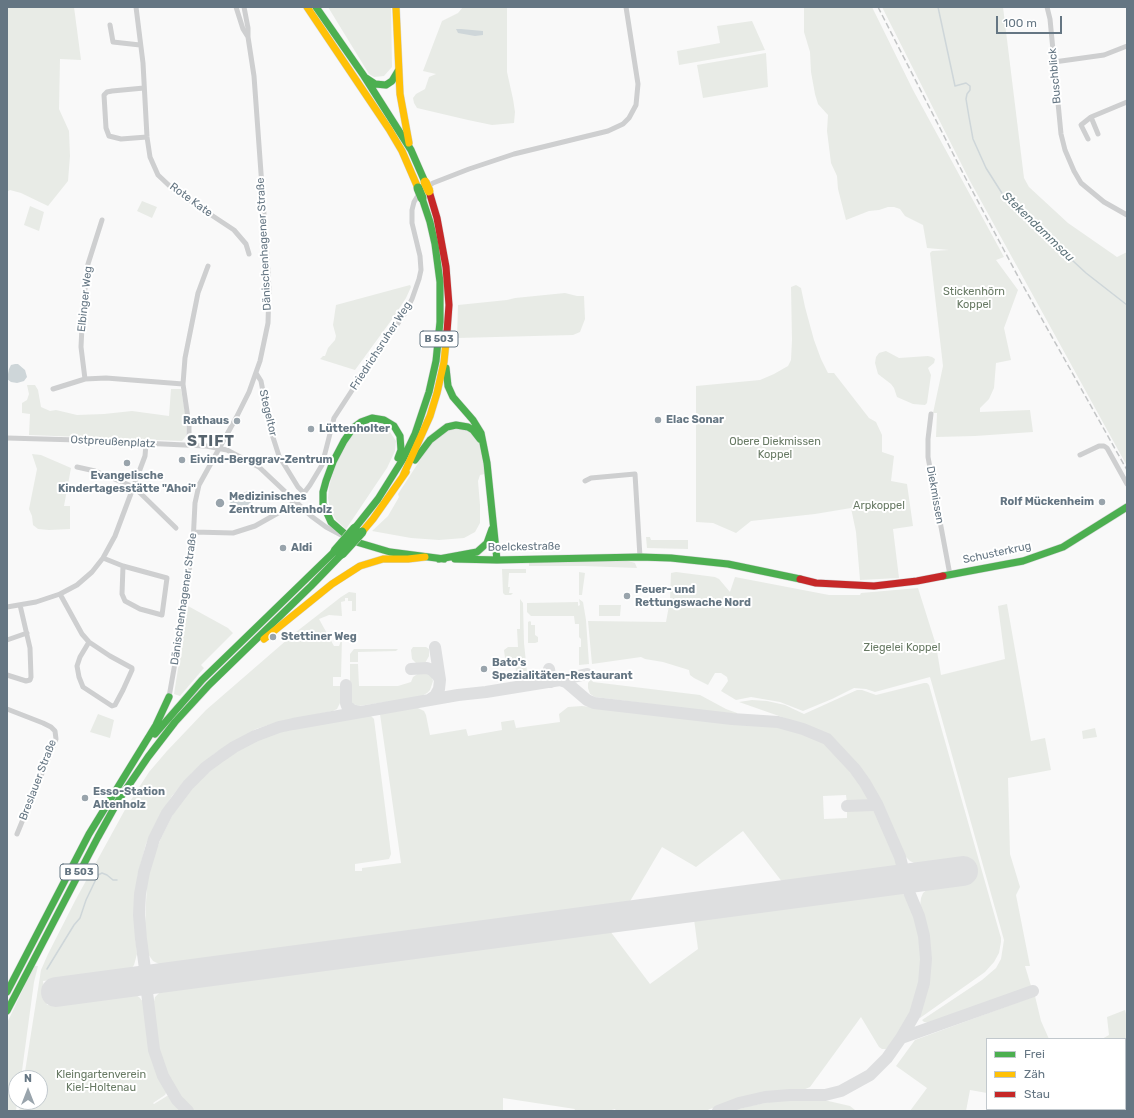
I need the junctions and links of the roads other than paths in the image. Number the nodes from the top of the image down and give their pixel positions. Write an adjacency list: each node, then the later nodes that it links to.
1 (136, 7): 11 (street, Rote Kate)
2 (236, 7): 10 (street, Dänischenhagener Straße)
3 (244, 7): 10 (street, Dänischenhagener Straße)
4 (307, 7): 23 (main road, B 503)
5 (316, 7): 15 (main road, B 503)
6 (396, 7): 14 (main road)
7 (626, 7): 47 (street, Friedrichsruher Weg)
8 (1047, 7): 13 (street, Buschblick)
9 (110, 25): 11 (street)
10 (248, 37): 30 (street, Dänischenhagener Straße)
11 (140, 45): 16 (street, Rote Kate)
12 (1127, 46): 13 (street)
13 (1054, 62): 25 (street, Buschblick)
14 (398, 71): 15 (main road); 22 (main road)
15 (364, 76): 22 (main road, B 503)
16 (144, 88): 20 (street, Rote Kate); 20 (street)
17 (1127, 102): 18 (street)
18 (1091, 117): 19 (street); 21 (street)
19 (1098, 134)
20 (147, 137): 27 (street, Rote Kate)
21 (1088, 139)
22 (411, 150): 23 (main road, B 503)
23 (422, 185): 24 (main road, B 503, bridge)
24 (425, 195): 29 (main road, B 503); 42 (main road, B 503)
25 (1127, 215)
26 (102, 220): 31 (street, Elbinger Weg)
27 (249, 254)
28 (208, 266): 32 (street)
29 (445, 354): 38 (main road, B 503); 43 (main road, B 503)
30 (256, 373): 39 (street, Dänischenhagener Straße); 47 (street, Stegeltor)
31 (85, 379): 32 (street); 33 (street)
32 (183, 384): 37 (street)
33 (53, 389)
34 (931, 414): 62 (street, Diekmissen)
35 (7, 438): 36 (street, Ostpreußenplatz)
36 (146, 444): 37 (street, Ostpreußenplatz); 46 (street)
37 (189, 445): 39 (street, Ostpreußenplatz)
38 (484, 447): 43 (main road); 51 (main road)
39 (219, 448): 48 (street, Boelckestraße); 53 (street, Dänischenhagener Straße)
40 (1080, 455): 45 (street)
41 (77, 467): 46 (street)
42 (393, 474): 52 (main road, B 503); 54 (main road, B 503)
43 (402, 476): 52 (main road, B 503)
44 (585, 481): 57 (street)
45 (1127, 484)
46 (134, 487): 50 (street); 58 (street)
47 (304, 493): 48 (street, Friedrichsruher Weg)
48 (295, 501): 53 (street, Friedrichsruher Weg); 54 (street, Boelckestraße)
49 (1127, 507): 62 (main road, Schusterkrug)
50 (176, 528)
51 (493, 528): 59 (main road); 60 (main road)
52 (358, 530): 55 (main road, B 503, bridge)
53 (194, 532): 72 (street, Dänischenhagener Straße)
54 (353, 541): 56 (main road, Boelckestraße)
55 (338, 552): 70 (main road, B 503); 74 (main road, B 503)
56 (425, 557): 59 (main road, Boelckestraße); 70 (main road)
57 (640, 557): 60 (main road, Boelckestraße); 63 (main road, Boelckestraße)
58 (103, 558): 61 (street); 64 (street)
59 (439, 559): 60 (main road, Boelckestraße)
60 (497, 560)
61 (123, 566): 61 (street)
62 (950, 575): 63 (main road, Schusterkrug)
63 (860, 586)
64 (60, 594): 65 (street); 69 (street)
65 (20, 605): 66 (street); 67 (street)
66 (7, 607)
67 (27, 634): 68 (street); 71 (street)
68 (7, 640)
69 (89, 642): 69 (street)
70 (222, 672): 77 (main road, B 503)
71 (7, 676)
72 (169, 697): 74 (main road)
73 (7, 709): 75 (street, Breslauer Straße)
74 (136, 758): 76 (main road, B 503)
75 (17, 834)
76 (7, 992)
77 (7, 1012)

